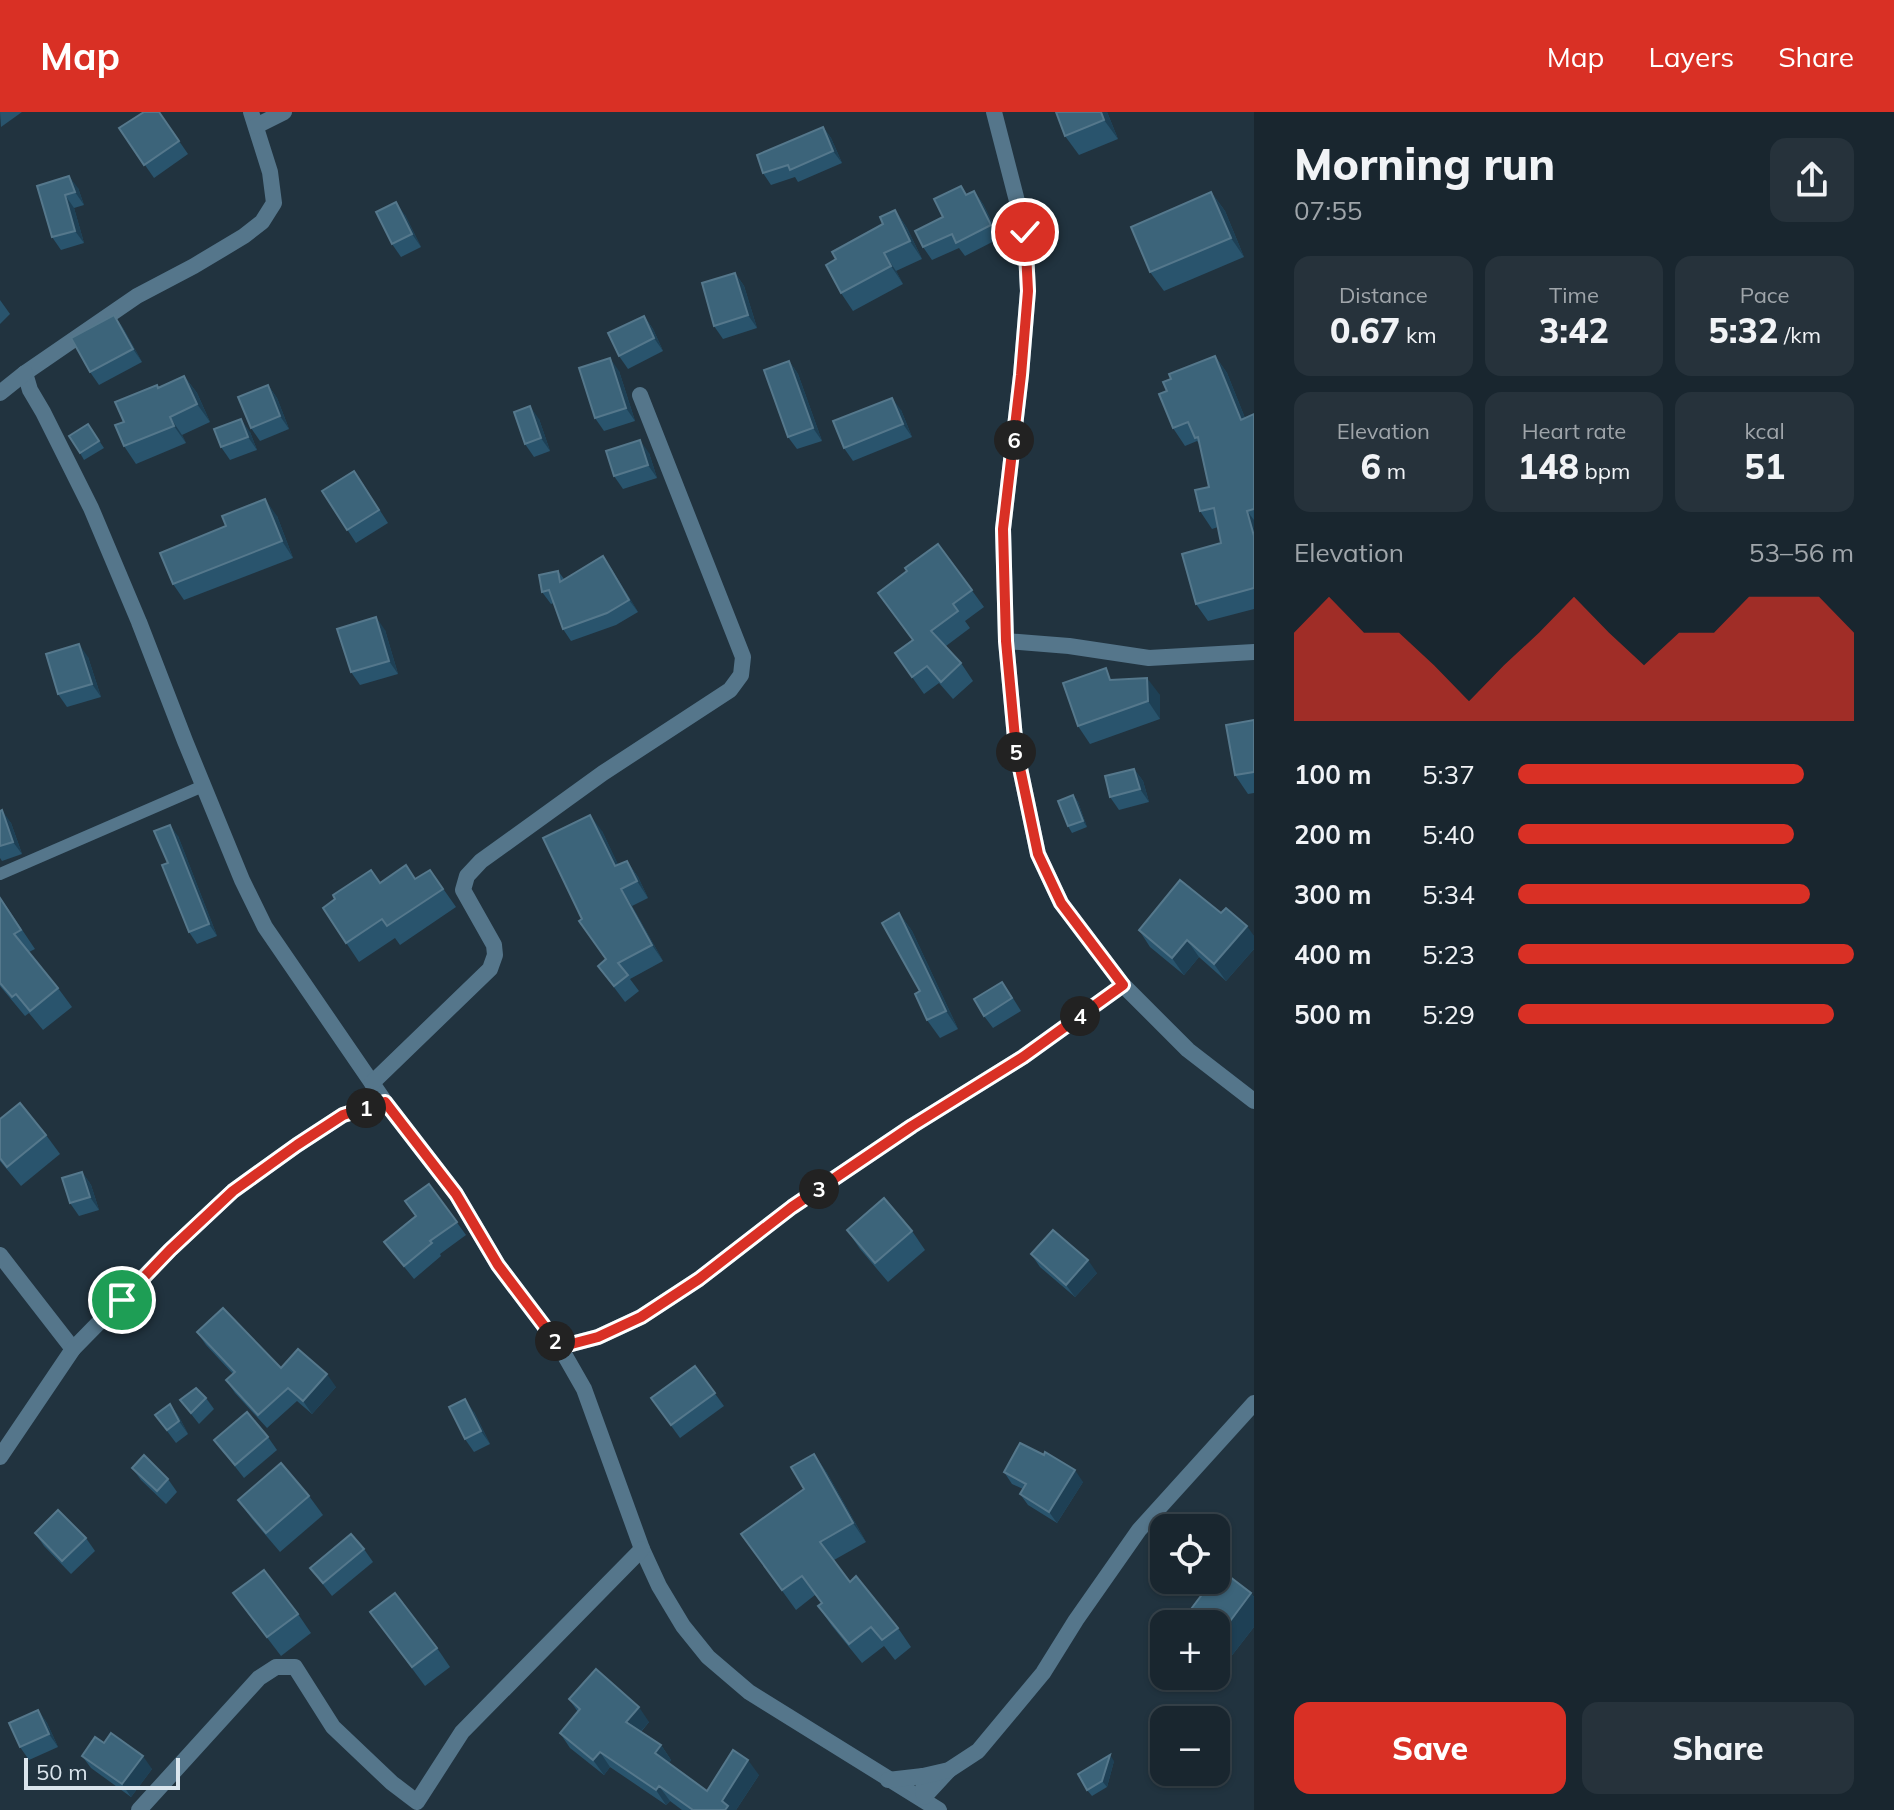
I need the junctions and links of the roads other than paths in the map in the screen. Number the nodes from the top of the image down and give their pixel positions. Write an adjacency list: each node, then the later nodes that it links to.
1 (284, 112): 3 (street)
2 (994, 112): 7 (street)
3 (254, 119): 4 (street)
4 (25, 373): 5 (street); 9 (street)
5 (0, 393)
6 (640, 395): 12 (street)
7 (1006, 641): 8 (street); 11 (street)
8 (1254, 652)
9 (203, 786): 10 (lane); 12 (street)
10 (0, 874)
11 (1123, 985): 13 (street); 16 (street)
12 (372, 1083): 14 (street)
13 (1254, 1101)
14 (385, 1102): 16 (street); 17 (street)
15 (0, 1255): 17 (street)
16 (560, 1347): 20 (street)
17 (73, 1349): 19 (street)
18 (1254, 1403): 21 (street)
19 (0, 1457)
20 (642, 1549): 21 (street); 22 (street)
21 (888, 1780): 24 (street)
22 (418, 1806): 23 (street)
23 (139, 1810)
24 (939, 1810)

